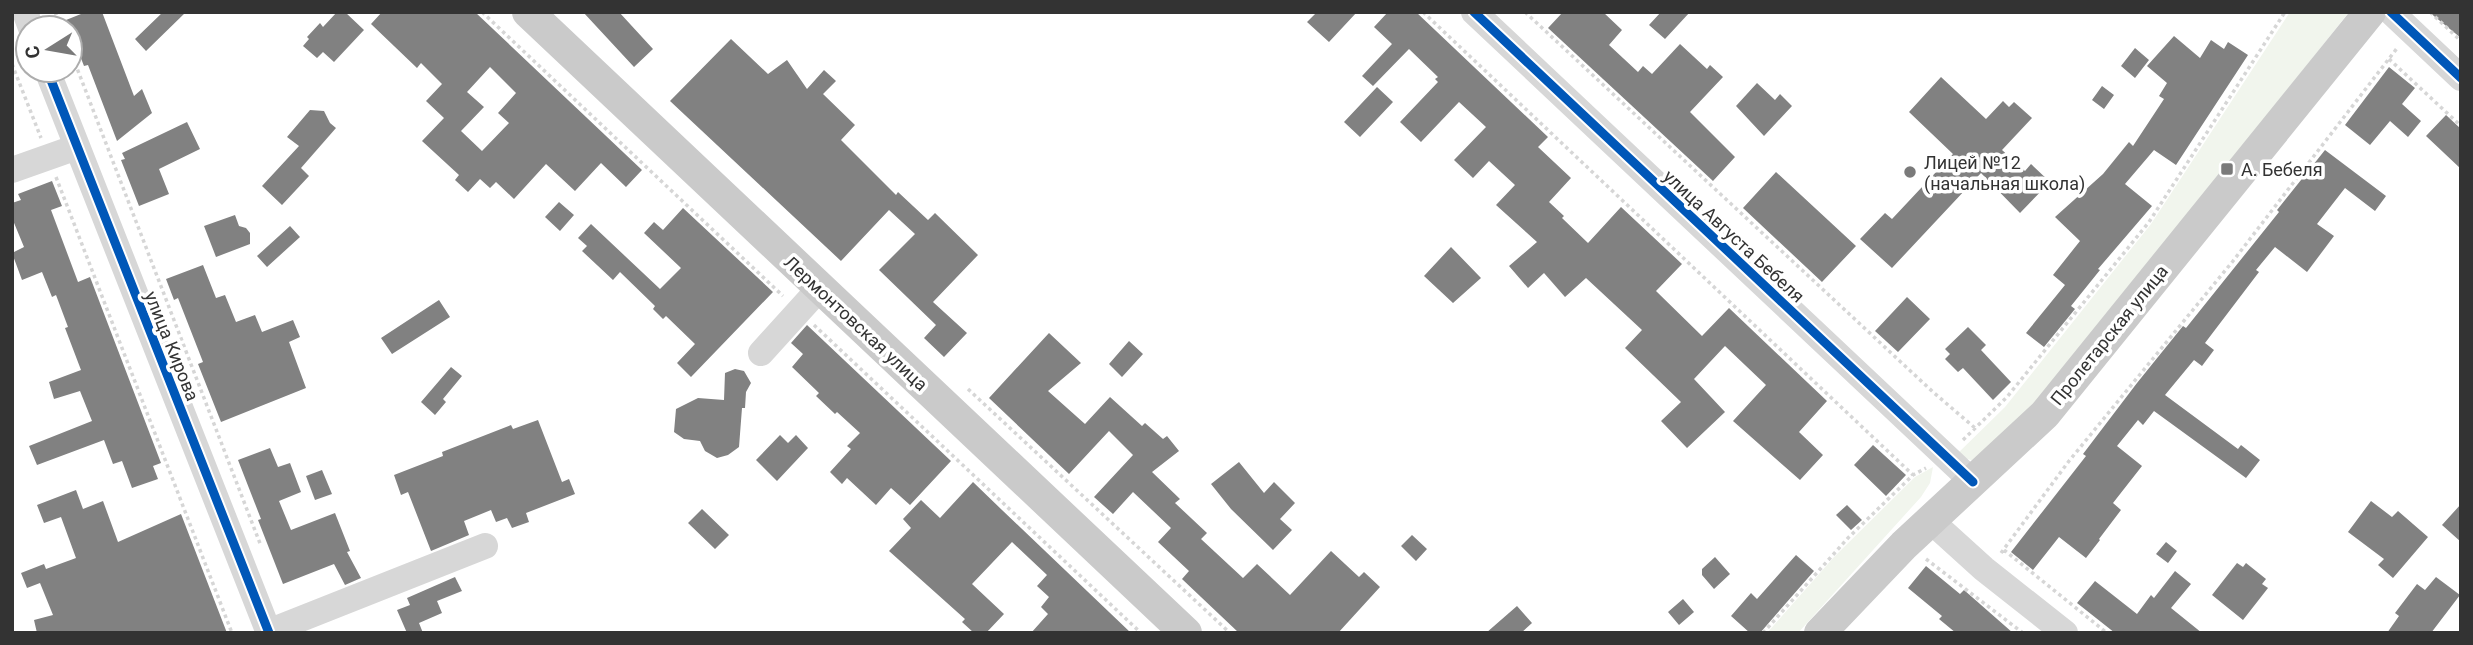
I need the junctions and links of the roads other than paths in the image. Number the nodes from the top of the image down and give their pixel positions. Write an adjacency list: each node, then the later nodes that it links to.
1 (528, 12): 9 (main road, Лермонтовская улица)
2 (1474, 12): 11 (street, улица Августа Бебеля)
3 (2370, 12): 11 (main road, Пролетарская улица)
4 (2401, 21): 5 (street)
5 (2461, 78)
6 (52, 84): 7 (street, улица Кирова)
7 (77, 147): 8 (street); 14 (street, улица Кирова)
8 (12, 170)
9 (818, 289): 10 (street); 15 (main road, Лермонтовская улица)
10 (761, 353)
11 (1973, 482): 12 (main road, Пролетарская улица)
12 (1931, 521): 16 (main road, Пролетарская улица); 17 (street)
13 (485, 546): 14 (street)
14 (268, 632)
15 (1186, 633)
16 (1820, 633)
17 (2065, 633)

